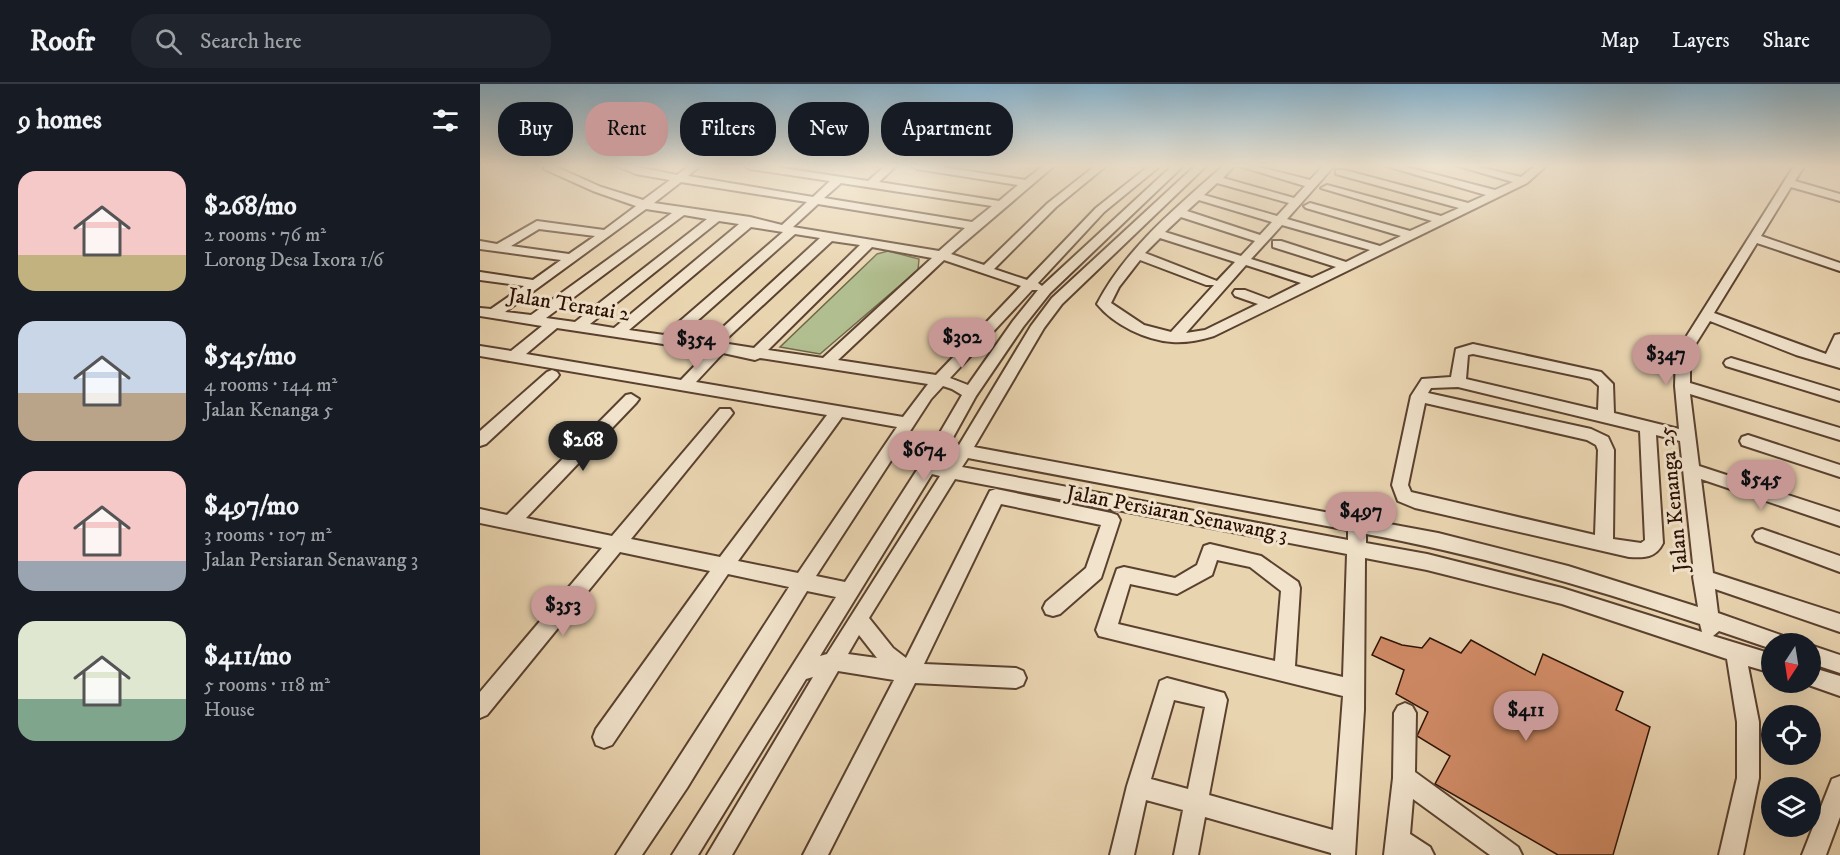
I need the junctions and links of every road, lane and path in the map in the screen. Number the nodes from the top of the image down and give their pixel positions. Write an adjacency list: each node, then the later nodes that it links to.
1 (636, 202): 19 (street)
2 (649, 202): 19 (street)
3 (814, 202): 29 (street)
4 (828, 202): 28 (street)
5 (986, 202): 18 (street)
6 (1002, 202): 18 (street)
7 (1056, 202): 47 (street)
8 (1110, 202): 52 (street)
9 (1139, 202): 53 (street)
10 (1163, 202): 91 (street)
11 (1191, 202): 23 (street)
12 (1218, 202): 25 (street)
13 (1296, 202): 25 (street)
14 (1377, 202): 26 (street)
15 (1451, 202): 21 (street)
16 (1480, 202): 21 (street)
17 (1777, 202): 34 (street, Jalan Kenanga 25)
18 (999, 204): 28 (street)
19 (645, 205): 22 (street); 30 (street)
20 (1310, 206): 32 (street)
21 (1469, 207): 26 (street)
22 (682, 211): 24 (street); 58 (street)
23 (1180, 213): 31 (street); 35 (street)
24 (718, 216): 27 (street); 60 (street)
25 (1280, 220): 35 (street); 40 (street)
26 (1442, 220): 32 (street)
27 (750, 221): 29 (street); 61 (street)
28 (974, 226): 42 (street)
29 (789, 229): 33 (street); 64 (street)
30 (606, 234): 39 (street); 43 (street)
31 (1159, 234): 41 (street); 44 (street)
32 (1412, 235): 40 (street)
33 (830, 236): 36 (street); 65 (street)
34 (1755, 238): 46 (street); 57 (street, Jalan Kenanga 25)
35 (1262, 239): 44 (street)
36 (869, 243): 42 (street); 67 (street)
37 (1277, 244): 45 (street)
38 (480, 245): 39 (street)
39 (499, 248): 43 (street)
40 (1381, 250): 45 (street)
41 (1139, 255): 49 (street); 62 (street)
42 (944, 256): 47 (street); 71 (street)
43 (570, 258): 51 (street)
44 (1244, 260): 50 (street); 62 (street)
45 (1347, 266): 50 (street)
46 (1840, 267)
47 (985, 271): 52 (street)
48 (480, 276): 51 (street)
49 (1211, 282)
50 (1314, 283): 55 (street)
51 (534, 284): 56 (street)
52 (1027, 285): 53 (street); 73 (street)
53 (1045, 290): 77 (street)
54 (1240, 293): 55 (street)
55 (1270, 304): 62 (street)
56 (486, 313): 58 (street, Jalan Teratai 2)
57 (1706, 315): 69 (street); 76 (street, Jalan Kenanga 25)
58 (534, 320): 59 (street, Jalan Teratai 2)
59 (554, 323): 60 (street, Jalan Teratai 2); 68 (street)
60 (577, 327): 61 (street, Jalan Teratai 2)
61 (616, 333): 64 (street, Jalan Teratai 2)
62 (1173, 338)
63 (1840, 338): 69 (street)
64 (666, 341): 65 (street, Jalan Teratai 2)
65 (714, 348): 67 (street, Jalan Teratai 2); 75 (street)
66 (480, 351): 68 (street)
67 (755, 355): 71 (street, Jalan Teratai 2)
68 (513, 357): 75 (street)
69 (1835, 361)
70 (1731, 363): 79 (street)
71 (825, 364): 73 (street, Jalan Teratai 2)
72 (552, 375): 88 (street)
73 (937, 380): 77 (street, Jalan Teratai 2); 84 (street)
74 (1458, 382): 78 (street); 83 (street); 83 (street)
75 (684, 386): 81 (street)
76 (1682, 386): 86 (street); 87 (street, Jalan Kenanga 25)
77 (970, 394): 92 (street)
78 (1419, 396): 102 (street); 102 (street)
79 (1840, 396)
80 (631, 399): 98 (street)
81 (838, 411): 84 (street); 104 (street)
82 (725, 412): 101 (street)
83 (1606, 417): 85 (street)
84 (907, 423): 90 (street)
85 (1648, 428): 87 (street); 102 (street)
86 (1840, 434)
87 (1689, 437): 93 (street, Jalan Kenanga 25)
88 (480, 440)
89 (1748, 441): 94 (street)
90 (892, 446): 92 (street); 107 (street)
91 (963, 452): 92 (street, Jalan Persiaran Senawang 3); 95 (street); 99 (street, Jalan Persiaran Senawang 3)
92 (934, 456): 95 (street, Jalan Persiaran Senawang 3); 108 (street)
93 (1693, 470): 97 (street); 106 (street, Jalan Kenanga 25)
94 (1840, 471)
95 (951, 472): 103 (street, Jalan Persiaran Senawang 3); 111 (street)
96 (480, 516): 98 (street)
97 (1840, 519)
98 (511, 522): 101 (street)
99 (1357, 524): 103 (street); 110 (street, Jalan Persiaran Senawang 3)
100 (1762, 536): 105 (street)
101 (618, 543): 104 (street); 127 (street)
102 (1604, 544)
103 (1357, 549): 114 (street, Jalan Persiaran Senawang 3); 126 (street)
104 (725, 564): 107 (street); 129 (street)
105 (1840, 564)
106 (1703, 577): 110 (street, Jalan Kenanga 25); 112 (street)
107 (803, 580): 108 (street); 136 (street)
108 (849, 591): 120 (street)
109 (1053, 608): 121 (street)
110 (1709, 618): 113 (street, Jalan Persiaran Senawang 3); 114 (street, Jalan Kenanga 25)
111 (858, 619): 118 (street); 121 (street)
112 (1840, 623)
113 (1761, 637)
114 (1712, 644): 115 (street, Jalan Persiaran Senawang 3)
115 (1736, 652): 117 (street, Jalan Persiaran Senawang 3); 144 (street)
116 (1821, 658): 119 (street)
117 (1761, 660)
118 (833, 661): 120 (street); 121 (street); 138 (street)
119 (1840, 664)
120 (798, 672): 137 (street)
121 (909, 673): 123 (street); 139 (street)
122 (1284, 673): 122 (street); 126 (street)
123 (1016, 678)
124 (1821, 680): 125 (street)
125 (1840, 686)
126 (1353, 689): 135 (street)
127 (480, 708)
128 (1405, 713): 130 (street)
129 (603, 737)
130 (1404, 778): 134 (street); 143 (street)
131 (1138, 786): 133 (street); 133 (street); 140 (street)
132 (1840, 787): 145 (street)
133 (1195, 803): 135 (street); 141 (street)
134 (1396, 847): 142 (street)
135 (1343, 850)
136 (628, 855)
137 (684, 855)
138 (719, 855)
139 (815, 855)
140 (1122, 855)
141 (1186, 855)
142 (1422, 855)
143 (1510, 855)
144 (1731, 855)
145 (1814, 855)

